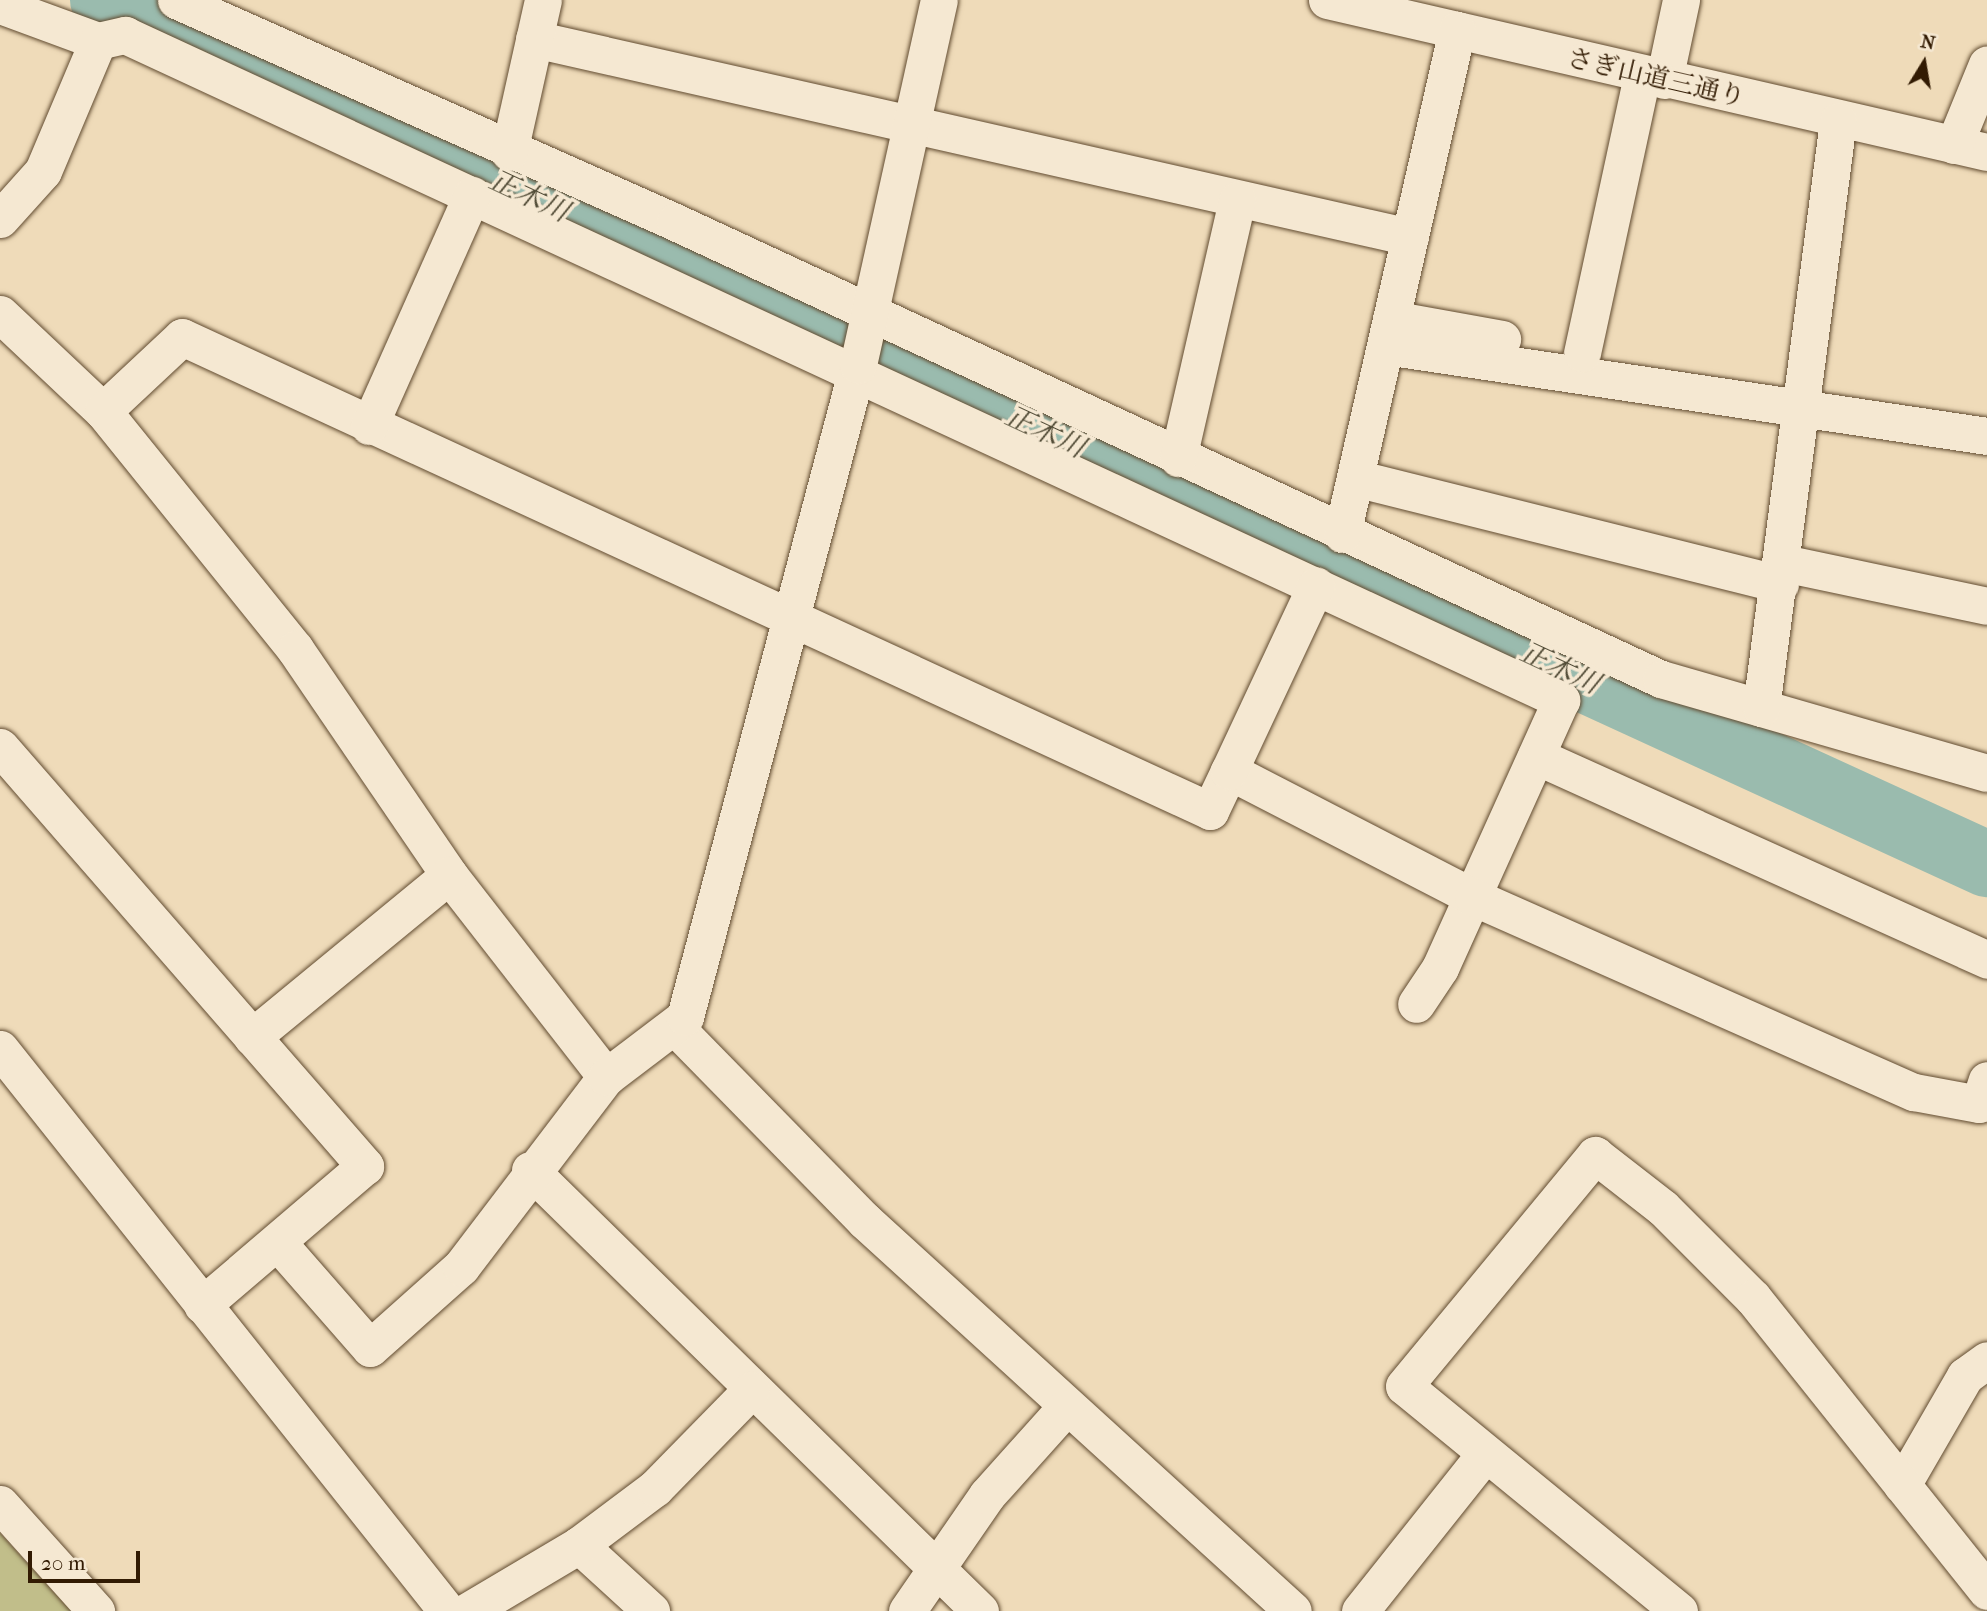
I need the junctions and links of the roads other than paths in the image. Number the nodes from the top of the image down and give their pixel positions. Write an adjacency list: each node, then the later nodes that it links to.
1 (176, 0): 15 (street)
2 (543, 0): 8 (street)
3 (939, 0): 13 (street)
4 (1327, 0): 7 (street, さぎ山道三通り)
5 (1681, 0): 11 (street)
6 (0, 5): 9 (street)
7 (1457, 30): 11 (street, さぎ山道三通り); 19 (street)
8 (534, 39): 13 (street); 15 (street)
9 (98, 41): 16 (street); 18 (street)
10 (1987, 64): 14 (street)
11 (1653, 78): 12 (street, さぎ山道三通り); 23 (street)
12 (1838, 121): 14 (street, さぎ山道三通り); 25 (street)
13 (911, 126): 17 (street); 21 (street)
14 (1970, 149)
15 (509, 152): 21 (street)
16 (471, 195): 24 (street); 27 (street)
17 (1237, 200): 19 (street); 29 (street)
18 (0, 219)
19 (1410, 237): 22 (street)
20 (0, 314): 26 (street)
21 (867, 321): 24 (street); 29 (street)
22 (1388, 332): 23 (street); 25 (street); 30 (street)
23 (1581, 353): 25 (street)
24 (856, 370): 33 (street); 35 (street)
25 (1800, 397): 28 (street); 32 (street)
26 (103, 411): 27 (street); 43 (street)
27 (369, 426): 35 (street)
28 (1987, 436)
29 (1178, 458): 31 (street)
30 (1354, 478): 31 (street); 32 (street)
31 (1342, 534): 36 (street)
32 (1781, 574): 34 (street); 38 (street)
33 (1316, 585): 37 (street); 41 (street)
34 (1987, 606)
35 (792, 615): 41 (street); 47 (street)
36 (1575, 646): 37 (street); 38 (street)
37 (1555, 691): 40 (street)
38 (1761, 708): 42 (street)
39 (0, 747): 48 (street)
40 (1536, 756): 44 (street); 45 (street)
41 (1229, 771): 44 (street)
42 (1987, 773)
43 (449, 875): 48 (street); 50 (street)
44 (1473, 897): 46 (street); 51 (street)
45 (1987, 960)
46 (1416, 1004)
47 (676, 1028): 50 (street); 57 (street)
48 (252, 1037): 53 (street)
49 (0, 1049): 54 (street)
50 (606, 1077): 52 (street)
51 (1987, 1080)
52 (530, 1170): 53 (street); 56 (street)
53 (279, 1244): 54 (street)
54 (202, 1305): 65 (street)
55 (1987, 1360): 59 (street)
56 (751, 1390): 61 (street); 62 (street)
57 (1065, 1408): 62 (street); 70 (street)
58 (1485, 1454): 59 (street); 71 (street); 72 (street)
59 (1902, 1485): 63 (street)
60 (0, 1504): 64 (street)
61 (579, 1545): 66 (street); 67 (street)
62 (938, 1569): 68 (street); 69 (street)
63 (1987, 1591)
64 (96, 1611)
65 (447, 1611)
66 (468, 1611)
67 (652, 1611)
68 (907, 1611)
69 (980, 1611)
70 (1293, 1611)
71 (1360, 1611)
72 (1679, 1611)

